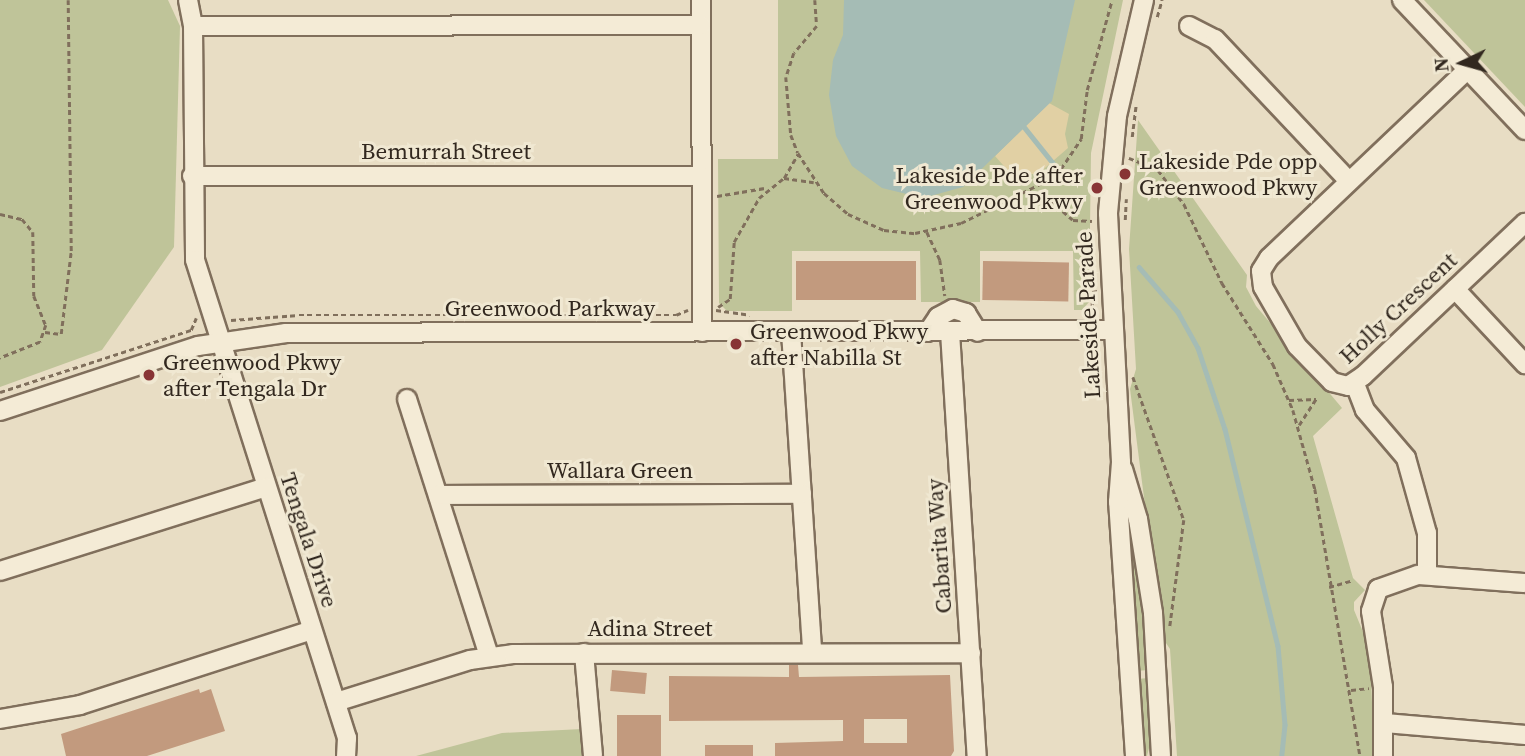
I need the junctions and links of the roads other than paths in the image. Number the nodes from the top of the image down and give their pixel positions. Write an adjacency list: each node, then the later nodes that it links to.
1 (188, 0): 6 (street, Tengala Drive)
2 (701, 0): 5 (street)
3 (1144, 0): 15 (street, Lakeside Parade)
4 (1402, 0): 8 (street)
5 (701, 25): 6 (street); 11 (street)
6 (193, 26): 10 (street, Tengala Drive)
7 (1189, 26): 12 (street)
8 (1467, 70): 9 (street); 12 (street, Holly Crescent)
9 (1525, 130)
10 (192, 176): 11 (street, Bemurrah Street); 21 (street, Tengala Drive)
11 (701, 176): 16 (street)
12 (1349, 181): 23 (street, Holly Crescent)
13 (1525, 223): 14 (street, Holly Crescent)
14 (1455, 289): 22 (street); 23 (street, Holly Crescent)
15 (1112, 330): 20 (street, Greenwood Parkway); 26 (street, Lakeside Parade)
16 (702, 332): 17 (street, Greenwood Parkway); 21 (street, Greenwood Parkway)
17 (791, 332): 18 (street, Greenwood Parkway); 28 (street)
18 (928, 332): 19 (street, Greenwood Parkway); 20 (street)
19 (950, 332): 20 (street, Greenwood Parkway); 36 (street, Cabarita Way)
20 (978, 332)
21 (219, 341): 25 (street, Greenwood Parkway); 27 (street, Tengala Drive)
22 (1525, 364)
23 (1355, 384): 31 (street)
24 (407, 399): 29 (street)
25 (0, 411)
26 (1121, 462): 45 (street, Lakeside Parade); 46 (street, Lakeside Parade)
27 (266, 487): 30 (street); 33 (street, Tengala Drive)
28 (802, 494): 29 (street, Wallara Green); 34 (street)
29 (438, 495): 37 (street)
30 (0, 571)
31 (1426, 575): 32 (street); 40 (street)
32 (1525, 583)
33 (312, 630): 38 (street, Tengala Drive); 39 (street)
34 (812, 652): 35 (street, Adina Street); 36 (street, Adina Street)
35 (584, 653): 37 (street, Adina Street); 43 (street)
36 (971, 653): 44 (street, Cabarita Way)
37 (489, 656): 38 (street, Adina Street)
38 (336, 702): 42 (street, Tengala Drive)
39 (0, 719)
40 (1385, 723): 41 (street); 47 (street)
41 (1525, 735)
42 (346, 756)
43 (593, 756)
44 (977, 756)
45 (1135, 756)
46 (1161, 756)
47 (1383, 756)

